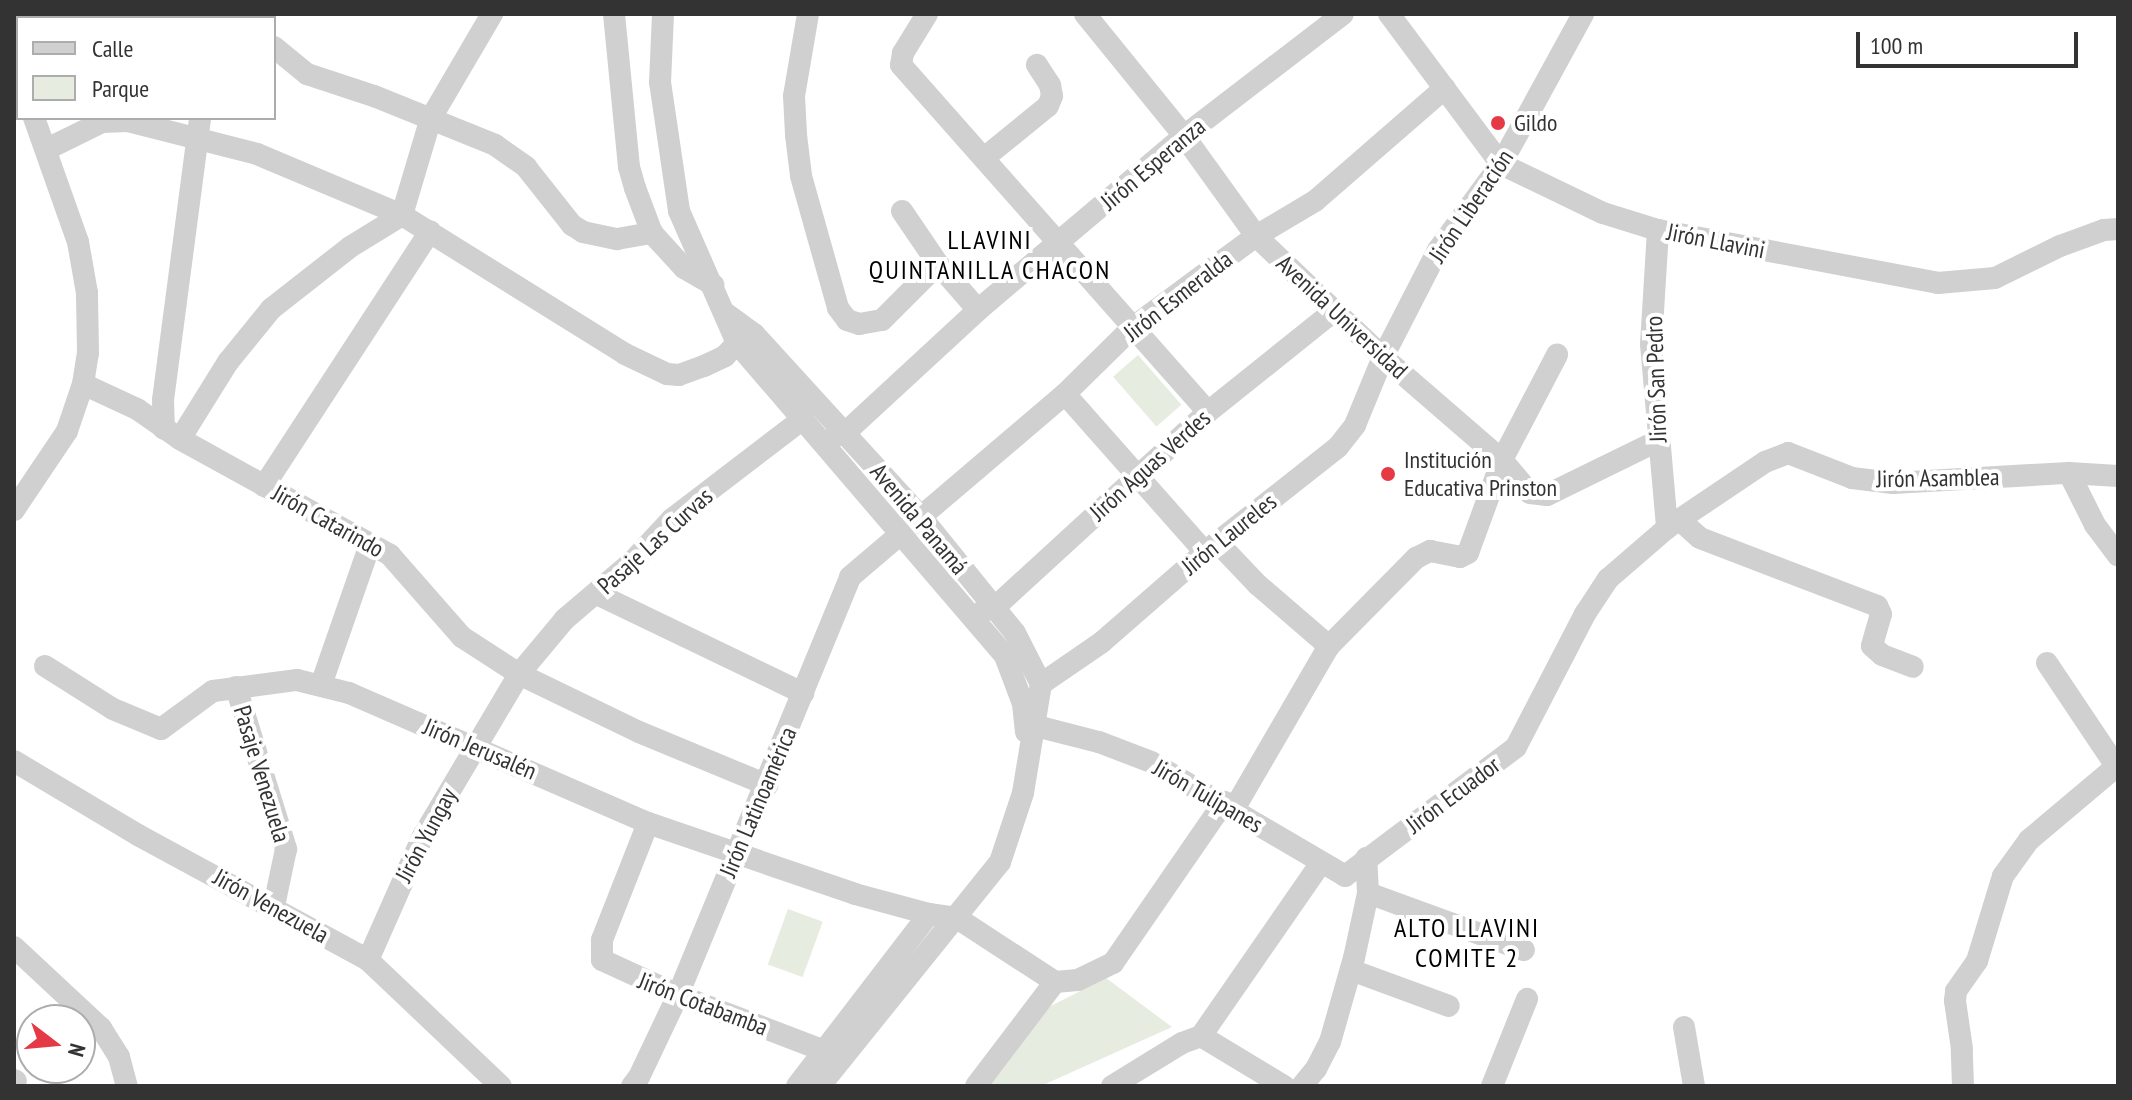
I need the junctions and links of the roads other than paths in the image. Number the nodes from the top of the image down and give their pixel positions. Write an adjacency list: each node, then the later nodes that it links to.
1 (492, 14): 13 (street)
2 (614, 14): 25 (street)
3 (663, 14): 29 (street, Avenida Panamá)
4 (808, 14): 28 (street)
5 (927, 14): 18 (street)
6 (1085, 14): 16 (street, Avenida Universidad)
7 (1343, 14): 16 (street, Jirón Esperanza)
8 (1389, 14): 12 (street, Jirón Llavini)
9 (1583, 14): 19 (street, Jirón Liberación)
10 (276, 49): 13 (street)
11 (1037, 65): 18 (street)
12 (1445, 88): 19 (street, Jirón Llavini); 26 (street, Jirón Esmeralda)
13 (431, 118): 21 (street); 25 (street)
14 (35, 120): 17 (street)
15 (197, 128): 17 (street); 21 (street); 42 (street)
16 (1184, 136): 26 (street, Avenida Universidad); 27 (street, Jirón Esperanza)
17 (47, 149): 37 (street)
18 (984, 158): 27 (street)
19 (1501, 164): 23 (street, Jirón Llavini); 36 (street, Jirón Liberación)
20 (902, 211): 28 (street)
21 (402, 215): 24 (street); 42 (street)
22 (2118, 229): 23 (street, Jirón Llavini)
23 (1658, 230): 44 (street, Jirón San Pedro)
24 (430, 231): 34 (street); 50 (street)
25 (652, 233): 29 (street)
26 (1256, 236): 31 (street, Avenida Universidad); 33 (street, Jirón Esmeralda)
27 (1059, 243): 30 (street, Jirón Esperanza); 33 (street)
28 (938, 264): 30 (street)
29 (713, 285): 32 (street, Avenida Panamá)
30 (978, 310): 41 (street, Jirón Esperanza)
31 (1333, 312): 36 (street, Avenida Universidad); 39 (street, Jirón Aguas Verdes)
32 (725, 313): 34 (street, Avenida Panamá); 41 (street, Avenida Panamá)
33 (1133, 327): 38 (street, Jirón Esmeralda); 39 (street)
34 (737, 343): 40 (street, Avenida Panamá)
35 (1557, 355): 45 (street)
36 (1383, 357): 45 (street, Avenida Universidad); 56 (street, Jirón Laureles)
37 (83, 384): 42 (street, Jirón Catarindo); 51 (street)
38 (1065, 394): 48 (street); 52 (street, Jirón Esmeralda)
39 (1208, 412): 48 (street, Jirón Aguas Verdes)
40 (803, 419): 43 (street, Avenida Panamá); 58 (street, Pasaje Las Curvas)
41 (846, 432): 43 (street, Jirón Esperanza); 52 (street, Avenida Panamá)
42 (172, 434): 50 (street, Jirón Catarindo)
43 (822, 441): 54 (street, Avenida Panamá)
44 (1657, 441): 45 (street, Avenida Universidad); 53 (street, Jirón San Pedro)
45 (1502, 460): 61 (street)
46 (1765, 462): 47 (street, Jirón Asamblea); 53 (street, Jirón Ecuador)
47 (2069, 473): 49 (street, Jirón Asamblea); 57 (street)
48 (1135, 476): 56 (street); 59 (street, Jirón Aguas Verdes)
49 (2118, 476)
50 (264, 486): 55 (street, Jirón Catarindo)
51 (14, 510)
52 (921, 517): 54 (street, Jirón Esmeralda); 59 (street, Avenida Panamá)
53 (1674, 524): 64 (street); 79 (street, Jirón Ecuador)
54 (901, 531): 60 (street, Avenida Panamá); 69 (street, Jirón Latinoamérica)
55 (370, 544): 65 (street, Jirón Catarindo); 67 (street)
56 (1211, 547): 61 (street); 66 (street, Jirón Laureles)
57 (2118, 555)
58 (597, 594): 65 (street, Pasaje Las Curvas); 69 (street)
59 (994, 608): 60 (street, Jirón Aguas Verdes); 66 (street, Avenida Panamá)
60 (968, 615): 72 (street, Avenida Panamá)
61 (1329, 646): 76 (street)
62 (2047, 663): 74 (street)
63 (45, 666): 68 (street, Jirón Jerusalén)
64 (1913, 667)
65 (519, 674): 71 (street, Jirón Yungay); 75 (street, Jirón Catarindo)
66 (1041, 684): 70 (street, Avenida Panamá)
67 (321, 685): 68 (street, Jirón Jerusalén); 71 (street, Jirón Jerusalén)
68 (236, 687): 82 (street, Pasaje Venezuela)
69 (803, 693): 75 (street, Jirón Latinoamérica)
70 (1036, 726): 72 (street, Avenida Panamá); 76 (street, Jirón Tulipanes)
71 (476, 745): 77 (street, Jirón Jerusalén); 87 (street, Jirón Yungay)
72 (1030, 760): 84 (street, Avenida Panamá)
73 (14, 761): 82 (street, Jirón Venezuela)
74 (2118, 766): 107 (street)
75 (767, 785): 78 (street, Jirón Latinoamérica)
76 (1229, 806): 80 (street, Jirón Tulipanes); 89 (street)
77 (648, 823): 78 (street, Jirón Jerusalén); 90 (street, Jirón Cotabamba)
78 (736, 851): 83 (street, Jirón Jerusalén); 90 (street, Jirón Latinoamérica)
79 (1366, 858): 80 (street, Jirón Tulipanes); 81 (street)
80 (1320, 864): 94 (street)
81 (1368, 893): 85 (street); 88 (street)
82 (274, 906): 87 (street, Jirón Venezuela)
83 (929, 914): 84 (street); 95 (street)
84 (957, 918): 89 (street); 100 (street, Avenida Panamá)
85 (1524, 950)
86 (17, 958): 98 (street)
87 (368, 960): 96 (street, Jirón Venezuela)
88 (1351, 970): 92 (street); 104 (street)
89 (1055, 982): 101 (street)
90 (678, 995): 95 (street, Jirón Cotabamba); 97 (street, Jirón Latinoamérica)
91 (1527, 999): 105 (street)
92 (1449, 1006)
93 (1684, 1027): 106 (street)
94 (1201, 1036): 102 (street); 103 (street)
95 (825, 1051): 99 (street)
96 (489, 1082)
97 (640, 1083)
98 (127, 1086)
99 (797, 1086)
100 (820, 1086)
101 (976, 1086)
102 (1112, 1086)
103 (1284, 1086)
104 (1302, 1086)
105 (1492, 1086)
106 (1694, 1086)
107 (1963, 1086)

